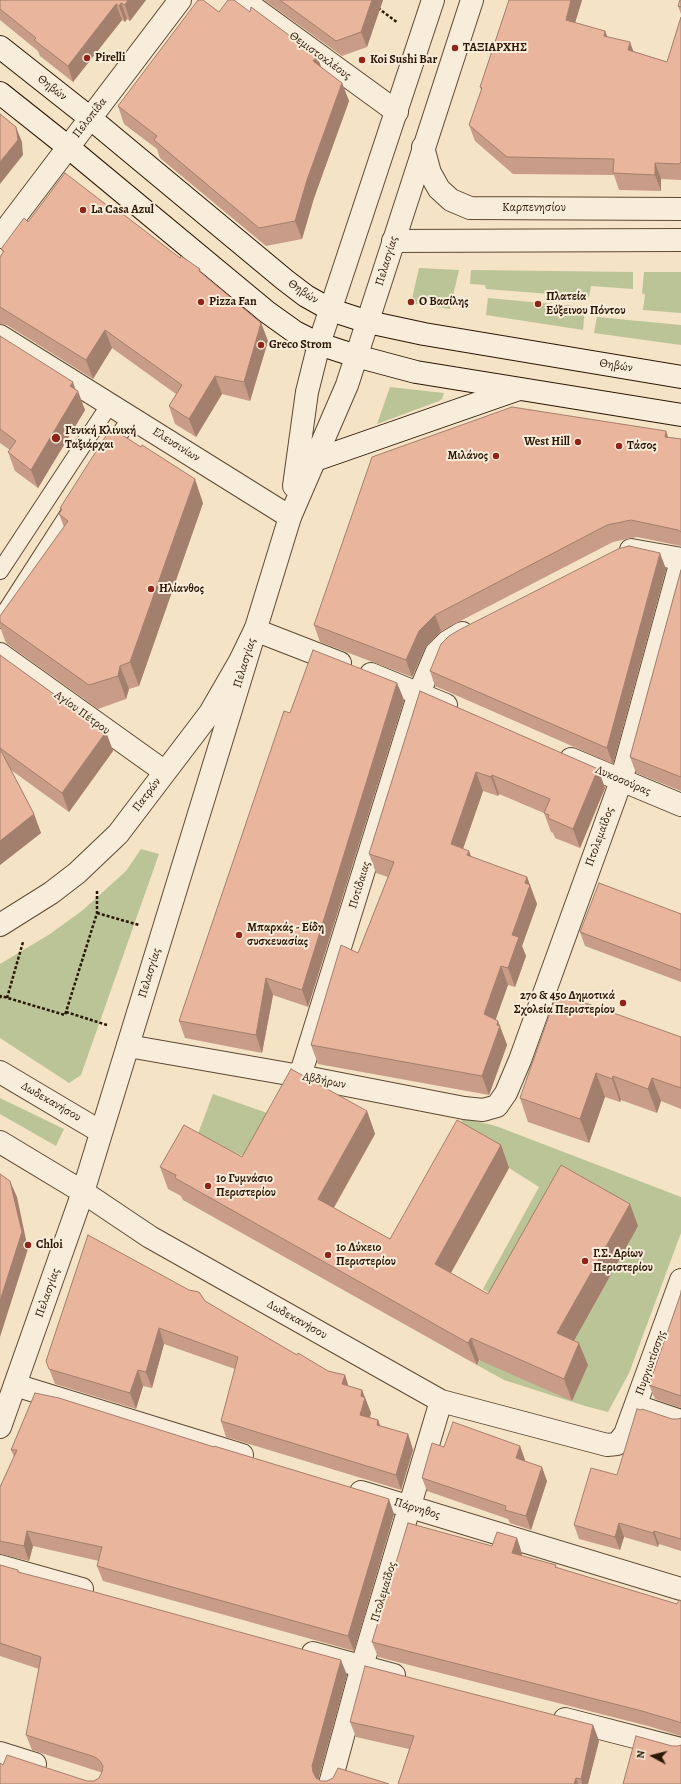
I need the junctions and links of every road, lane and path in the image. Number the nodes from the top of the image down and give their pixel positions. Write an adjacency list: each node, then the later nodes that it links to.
1 (180, 0): 10 (street, Πελοπίδα)
2 (243, 0): 9 (street, Θεμιστοκλέους)
3 (433, 0): 6 (street, Πελασγίας)
4 (472, 0): 12 (street, Πελασγίας)
5 (372, 4): 6 (path)
6 (421, 37): 9 (street, Πελασγίας)
7 (0, 47): 10 (street, Θηβών)
8 (0, 93): 11 (street)
9 (396, 112): 17 (street, Πελασγίας)
10 (90, 118): 11 (street, Πελοπίδα); 17 (street, Θηβών)
11 (68, 146): 14 (street, Πελοπίδα); 20 (street)
12 (423, 147): 13 (street, Καρπενησίου); 16 (street, Πελασγίας)
13 (681, 208)
14 (0, 237)
15 (681, 240): 16 (street)
16 (393, 241): 18 (street, Πελασγίας)
17 (331, 310): 18 (street, Θηβών); 20 (street, Πελασγίας)
18 (368, 322): 21 (street, Πελασγίας); 22 (street, Θηβών)
19 (0, 336): 24 (street, Ελευσινίων)
20 (319, 344): 21 (street); 30 (street, Πελασγίας)
21 (356, 356): 23 (street); 27 (street, Πελασγίας)
22 (681, 376)
23 (520, 389): 25 (street); 27 (street)
24 (110, 404): 26 (street, Ελευσινίων); 33 (lane)
25 (681, 415)
26 (130, 417): 28 (lane); 30 (street, Ελευσινίων)
27 (315, 460): 30 (street, Πελασγίας)
28 (101, 463)
29 (80, 495): 34 (lane)
30 (290, 517): 36 (street, Πελασγίας)
31 (612, 556): 32 (street)
32 (681, 560): 42 (street, Πτολεμαΐδος)
33 (0, 571)
34 (0, 620)
35 (480, 624): 38 (street, Ποτίδαιας)
36 (255, 630): 38 (street); 41 (street, Πατρών); 48 (street, Πελασγίας)
37 (0, 654): 41 (street, Αγίου Πέτρου)
38 (419, 693): 39 (street); 54 (street, Ποτίδαιας)
39 (462, 712)
40 (556, 752): 42 (street, Λυκοσούρας)
41 (165, 772): 44 (street, Πατρών)
42 (621, 781): 43 (street, Λυκοσούρας); 55 (street, Πτολεμαΐδος)
43 (681, 805)
44 (97, 854): 45 (street, Πατρών); 46 (path)
45 (33, 904): 47 (street, Πατρών); 50 (path)
46 (97, 913): 48 (path); 51 (path)
47 (0, 925)
48 (163, 932): 52 (street, Πελασγίας)
49 (0, 998): 50 (path)
50 (7, 998): 51 (path)
51 (66, 1012): 52 (path)
52 (130, 1039): 54 (street, Αβδήρων); 56 (street, Πελασγίας)
53 (0, 1072): 56 (street, Δωδεκανήσου)
54 (300, 1076): 55 (street, Αβδήρων)
55 (497, 1106)
56 (102, 1132): 58 (street, Πελασγίας)
57 (0, 1142): 58 (street, Δωδεκανήσου)
58 (83, 1192): 60 (street, Πελασγίας); 61 (street, Δωδεκανήσου)
59 (681, 1280): 62 (street, Πυργιωτίσσης)
60 (15, 1385): 64 (street, Πελασγίας); 66 (street)
61 (441, 1401): 65 (street, Δωδεκανήσου); 68 (street, Πτολεμαΐδος)
62 (636, 1406): 63 (street); 65 (street, Πυργιωτίσσης)
63 (681, 1422)
64 (0, 1426)
65 (617, 1444)
66 (259, 1460)
67 (342, 1486): 68 (street, Πάρνηθος)
68 (410, 1507): 70 (street, Πάρνηθος); 73 (street, Πτολεμαΐδος)
69 (0, 1566): 71 (street)
70 (681, 1589)
71 (100, 1594)
72 (293, 1647): 73 (street)
73 (362, 1666): 74 (street); 79 (street, Πτολεμαΐδος)
74 (415, 1680)
75 (544, 1714): 76 (street)
76 (681, 1749)
77 (0, 1753): 78 (street)
78 (52, 1770)
79 (330, 1784)

